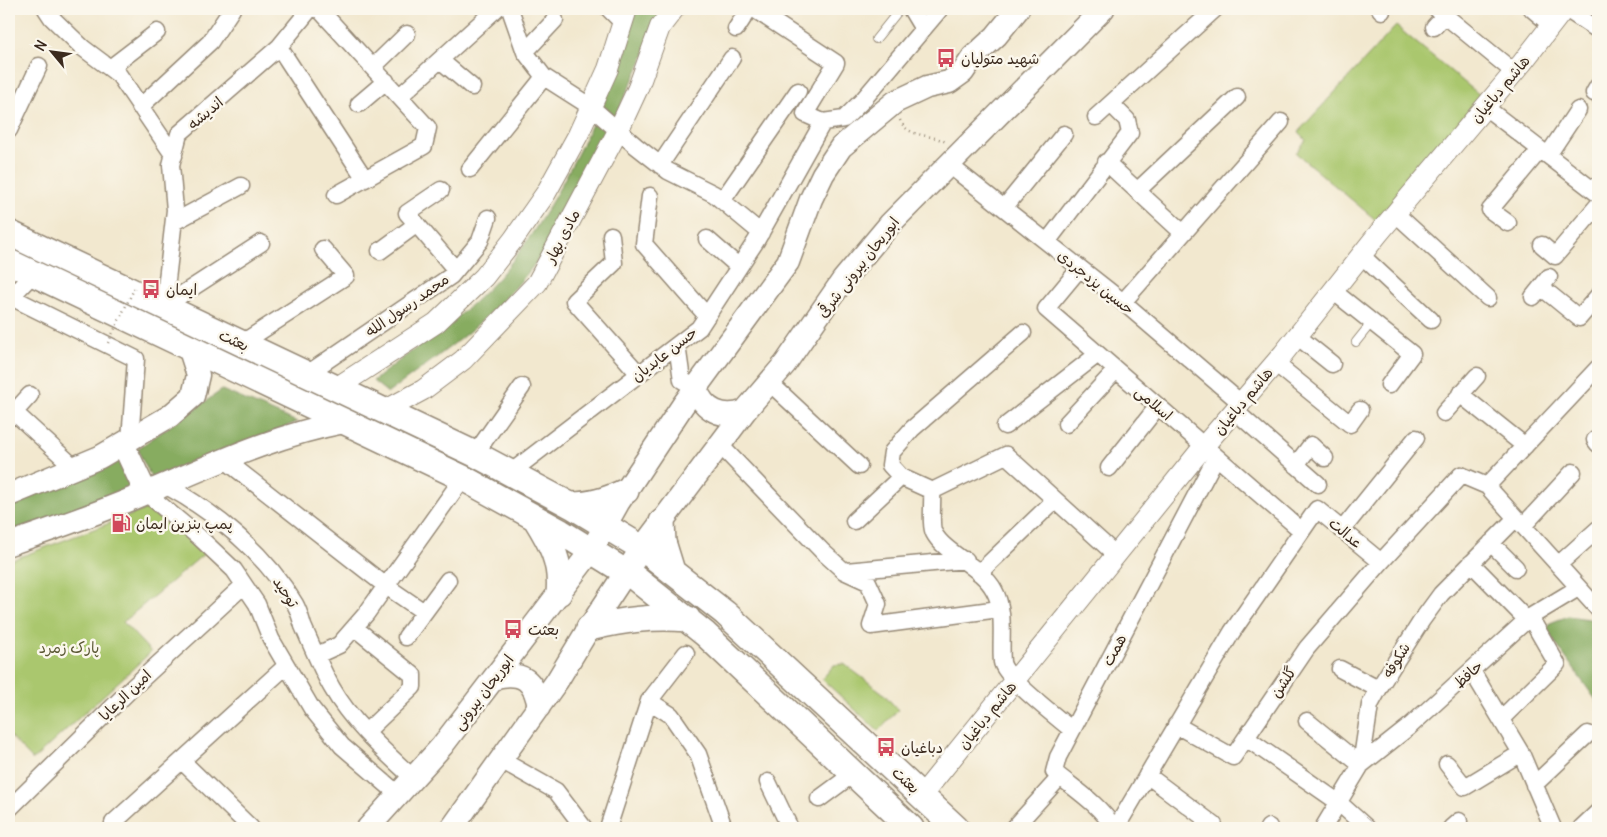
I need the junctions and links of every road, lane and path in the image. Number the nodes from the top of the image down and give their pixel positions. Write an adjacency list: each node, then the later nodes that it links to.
1 (46, 9): 34 (street)
2 (232, 9): 46 (street)
3 (310, 9): 28 (street, اندیشه)
4 (318, 9): 33 (street)
5 (496, 9): 31 (street)
6 (510, 9): 29 (street)
7 (674, 9): 54 (street, مادی بهار)
8 (749, 9): 22 (street)
9 (754, 9): 50 (street)
10 (900, 9): 27 (lane)
11 (910, 9): 23 (street)
12 (940, 9): 23 (street)
13 (1018, 9): 42 (main road)
14 (1103, 9): 58 (main road, ابوریحان بیرونی شرقی)
15 (1215, 9): 44 (street)
16 (1532, 9): 21 (street)
17 (1565, 9): 21 (street, هاشم دباغیان); 24 (street)
18 (619, 13): 45 (street)
19 (1439, 17): 35 (street)
20 (555, 20): 29 (street)
21 (1551, 25): 35 (street, هاشم دباغیان)
22 (736, 29)
23 (923, 29): 52 (street)
24 (1598, 30)
25 (157, 32): 34 (street)
26 (407, 34): 33 (street)
27 (876, 39)
28 (279, 48): 57 (street, اندیشه); 62 (street)
29 (524, 52): 36 (street)
30 (732, 58): 60 (street)
31 (440, 60): 38 (street); 40 (street)
32 (39, 66): 53 (street)
33 (372, 66): 37 (street)
34 (110, 68): 46 (street)
35 (1514, 72): 47 (street, هاشم دباغیان)
36 (544, 77): 45 (street); 61 (street)
37 (386, 81): 40 (street); 43 (street)
38 (472, 87)
39 (798, 91): 69 (street)
40 (400, 96): 62 (street)
41 (1237, 97): 65 (street)
42 (895, 102): 52 (main road); 58 (path)
43 (359, 104)
44 (1111, 104): 49 (street); 59 (street)
45 (591, 106): 54 (street); 122 (street)
46 (140, 107): 57 (street)
47 (1485, 107): 56 (street); 72 (street, هاشم دباغیان)
48 (1578, 110): 56 (street)
49 (1096, 117)
50 (823, 122): 52 (street); 78 (street, حسن عابدیان)
51 (1281, 122): 79 (street)
52 (852, 126): 123 (main road)
53 (9, 130)
54 (618, 131): 60 (street); 129 (street, مادی بهار)
55 (1064, 134): 71 (street)
56 (1544, 152): 66 (street); 75 (street)
57 (174, 156): 74 (street, اندیشه)
58 (953, 160): 71 (street, حسین یزدجردی); 119 (main road, ابوریحان بیرونی شرقی)
59 (1106, 162): 65 (street); 82 (street)
60 (660, 165): 69 (street)
61 (470, 169)
62 (365, 179): 67 (street)
63 (242, 186): 74 (street)
64 (441, 190): 76 (street)
65 (1137, 191): 79 (street)
66 (1598, 194)
67 (336, 195)
68 (650, 196): 101 (street)
69 (722, 201): 78 (street)
70 (1598, 205): 84 (street)
71 (1004, 208): 82 (street, حسین یزدجردی)
72 (1396, 213): 87 (street, هاشم دباغیان); 98 (street)
73 (488, 218): 91 (street, محمد رسول الله)
74 (174, 222): 100 (street, اندیشه)
75 (1508, 223)
76 (417, 224): 86 (street); 91 (street)
77 (9, 232): 100 (main road, بعثت)
78 (761, 233): 89 (street, حسن عابدیان)
79 (1183, 233): 99 (street)
80 (612, 235): 117 (street)
81 (707, 239): 89 (street)
82 (1047, 242): 90 (street, حسین یزدجردی)
83 (261, 243): 100 (street)
84 (1542, 245)
85 (323, 249): 108 (street)
86 (380, 251)
87 (1361, 255): 95 (street, هاشم دباغیان); 102 (street)
88 (9, 262): 92 (main road, بعثت)
89 (739, 267): 101 (street, حسن عابدیان)
90 (1080, 268): 99 (street, حسین یزدجردی); 111 (street, اسلامی)
91 (456, 270): 116 (street, محمد رسول الله)
92 (33, 274): 97 (street); 110 (main road, بعثت)
93 (136, 285): 107 (path, bridge)
94 (1541, 287): 96 (street)
95 (1333, 291): 103 (street); 105 (street, هاشم دباغیان)
96 (1598, 296)
97 (9, 298): 137 (street)
98 (1488, 298)
99 (1123, 302): 127 (street, حسین یزدجردی)
100 (164, 306): 108 (main road, بعثت)
101 (707, 316): 109 (street, حسن عابدیان)
102 (1431, 320)
103 (1372, 322): 106 (lane); 120 (street)
104 (1023, 333): 150 (street)
105 (1297, 336): 112 (street, هاشم دباغیان); 113 (street)
106 (1356, 342)
107 (108, 343)
108 (242, 343): 116 (main road, بعثت)
109 (678, 345): 117 (street, حسن عابدیان); 123 (street)
110 (189, 347): 133 (main road, بعثت); 137 (main road)
111 (1098, 354): 115 (street, اسلامی); 135 (street)
112 (1275, 363): 127 (street, هاشم دباغیان); 128 (street)
113 (1332, 364)
114 (1598, 368): 139 (street)
115 (1116, 370): 126 (street, اسلامی); 134 (street)
116 (308, 374): 122 (main road, بعثت)
117 (639, 374): 149 (street, حسن عابدیان)
118 (1477, 376): 124 (street)
119 (770, 383): 130 (main road, ابوریحان بیرونی شرقی); 145 (street)
120 (1389, 385)
121 (522, 387): 141 (street)
122 (336, 388): 129 (main road, بعثت)
123 (696, 388): 130 (main road); 155 (main road)
124 (1460, 394): 131 (street); 139 (street)
125 (30, 395): 132 (street)
126 (1158, 406): 140 (street, اسلامی); 147 (street)
127 (1238, 407): 140 (street, هاشم دباغیان); 144 (street, حسین یزدجردی)
128 (1360, 410)
129 (384, 411): 141 (main road, بعثت)
130 (745, 411): 138 (main road, ابوریحان بیرونی شرقی)
131 (1444, 413)
132 (11, 415): 146 (street)
133 (344, 422): 143 (main road); 151 (main road, بعثت)
134 (1066, 424)
135 (1005, 426)
136 (1416, 438): 166 (street)
137 (126, 442): 146 (main road); 154 (main road)
138 (719, 444): 162 (main road, ابوریحان بیرونی شرقی); 179 (street)
139 (1525, 446): 153 (street)
140 (1210, 452): 167 (street, اسلامی); 172 (street, هاشم دباغیان); 208 (street, همت)
141 (475, 454): 149 (main road, بعثت)
142 (1325, 458): 144 (street)
143 (225, 460): 154 (main road); 184 (street)
144 (1296, 465): 152 (street, حسین یزدجردی)
145 (859, 466)
146 (75, 468): 157 (main road)
147 (1109, 468)
148 (1573, 472): 163 (street, شکوفه)
149 (510, 473): 159 (main road, بعثت)
150 (901, 477): 156 (street); 161 (street)
151 (462, 478): 160 (main road, بعثت); 184 (street)
152 (1318, 484)
153 (1487, 486): 163 (street); 174 (street)
154 (155, 489): 169 (main road); 183 (street); 196 (street, توحید)
155 (626, 491): 159 (main road); 164 (main road)
156 (932, 491): 158 (street); 173 (street)
157 (9, 495)
158 (1055, 500): 172 (street); 181 (street)
159 (570, 505): 164 (main road, بعثت)
160 (536, 519): 171 (main road, بعثت); 186 (main road)
161 (854, 521)
162 (662, 522): 170 (main road, ابوریحان بیرونی شرقی); 178 (main road)
163 (1519, 522): 168 (street, شکوفه); 176 (street)
164 (607, 527): 170 (main road, بعثت); 171 (main road, ابوریحان بیرونی)
165 (1598, 529): 176 (street)
166 (1342, 530): 167 (street, عدالت); 174 (street, عدالت)
167 (1302, 531): 207 (street, عدالت)
168 (1491, 543): 175 (street, شکوفه); 177 (street)
169 (9, 544)
170 (642, 548): 178 (main road, بعثت); 180 (main road, ابوریحان بیرونی شرقی)
171 (591, 551): 180 (main road, بعثت); 186 (main road, ابوریحان بیرونی)
172 (1116, 555): 201 (street, هاشم دباغیان)
173 (966, 560): 179 (street); 181 (street)
174 (1381, 562): 211 (street, گلشن)
175 (1471, 563): 190 (street); 202 (street, شکوفه)
176 (1558, 565): 185 (street)
177 (1516, 568)
178 (672, 571): 223 (main road, بعثت)
179 (844, 571): 188 (street)
180 (625, 572): 191 (main road, بعثت); 193 (main road)
181 (979, 573): 188 (street)
182 (448, 580): 189 (street)
183 (244, 585): 197 (street); 227 (street, امین الرعایا)
184 (386, 586): 189 (street); 192 (street)
185 (1578, 588): 187 (street); 190 (street, حافظ)
186 (559, 593): 200 (main road, ابوریحان بیرونی)
187 (1597, 606)
188 (999, 610): 201 (street)
189 (424, 612): 194 (street)
190 (1529, 618): 199 (street, حافظ); 205 (street)
191 (688, 619): 193 (main road); 217 (main road, بعثت)
192 (355, 628): 196 (street); 209 (street)
193 (589, 628): 204 (main road)
194 (406, 637)
195 (686, 653): 203 (street)
196 (317, 655): 209 (street, توحید)
197 (286, 666): 214 (street); 224 (street)
198 (1340, 669): 202 (street)
199 (1472, 670): 205 (street); 216 (street, حافظ)
200 (495, 677): 204 (main road); 220 (main road, ابوریحان بیرونی)
201 (1014, 681): 208 (street); 223 (street, هاشم دباغیان)
202 (1378, 689): 216 (street, شکوفه)
203 (649, 701): 236 (street); 237 (street)
204 (539, 707): 213 (main road)
205 (1501, 719): 212 (street)
206 (1307, 721): 216 (street)
207 (1176, 725): 211 (street, گلشن); 218 (street, عدالت)
208 (1072, 730): 219 (street, همت)
209 (366, 732): 220 (street, توحید)
210 (1588, 734): 222 (street)
211 (1246, 738): 226 (street)
212 (1521, 753): 215 (street); 222 (street)
213 (501, 760): 234 (main road); 235 (street)
214 (182, 761): 229 (street); 231 (street)
215 (1447, 764)
216 (1360, 765): 226 (street, شکوفه)
217 (853, 774): 225 (street); 239 (main road, بعثت)
218 (1147, 775): 230 (street); 232 (street, عدالت)
219 (1060, 777): 232 (street); 241 (street)
220 (414, 778): 224 (main road, ابوریحان بیرونی)
221 (768, 782): 238 (street)
222 (1534, 784): 244 (street)
223 (922, 794): 240 (main road, بعثت)
224 (399, 795): 233 (main road, ابوریحان بیرونی)
225 (819, 798)
226 (1338, 802): 242 (street, شکوفه); 243 (street)
227 (9, 809)
228 (1598, 812): 245 (street)
229 (113, 823)
230 (1214, 825)
231 (244, 826)
232 (1121, 826)
233 (368, 828)
234 (452, 828)
235 (584, 828)
236 (608, 828)
237 (724, 828)
238 (790, 828)
239 (909, 828)
240 (956, 828)
241 (1014, 828)
242 (1323, 828)
243 (1367, 828)
244 (1553, 828)
245 (1581, 828)

